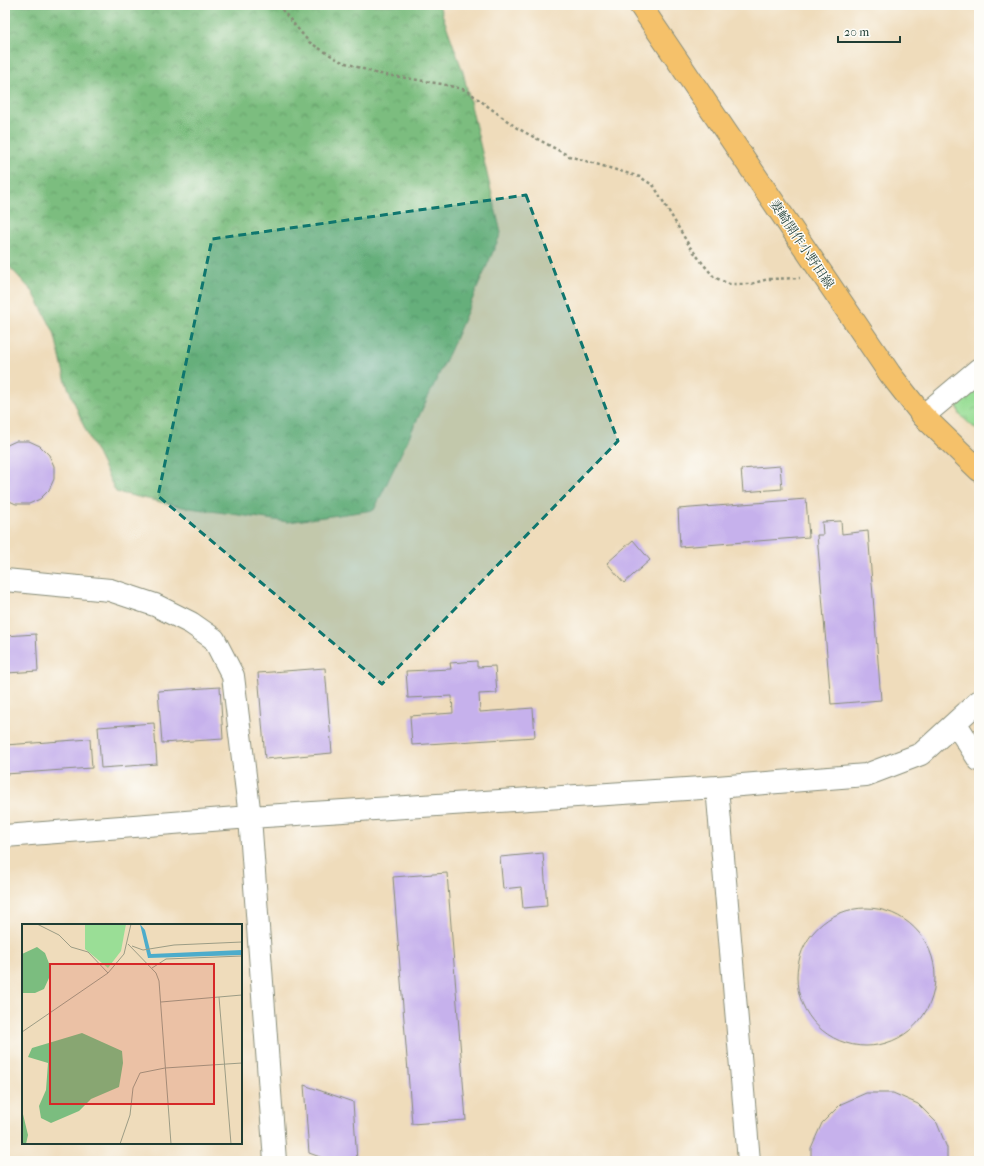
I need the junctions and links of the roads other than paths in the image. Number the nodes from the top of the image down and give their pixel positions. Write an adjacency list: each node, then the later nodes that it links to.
1 (640, 5): 3 (main road, 妻崎開作小野田線)
2 (979, 369): 3 (street)
3 (922, 416): 4 (main road, 妻崎開作小野田線)
4 (979, 470)
5 (5, 580): 10 (street)
6 (979, 701): 7 (street)
7 (956, 724): 8 (street); 9 (street)
8 (979, 760)
9 (717, 787): 10 (street); 13 (street)
10 (250, 817): 11 (street); 12 (street)
11 (5, 836)
12 (275, 1161)
13 (749, 1161)

